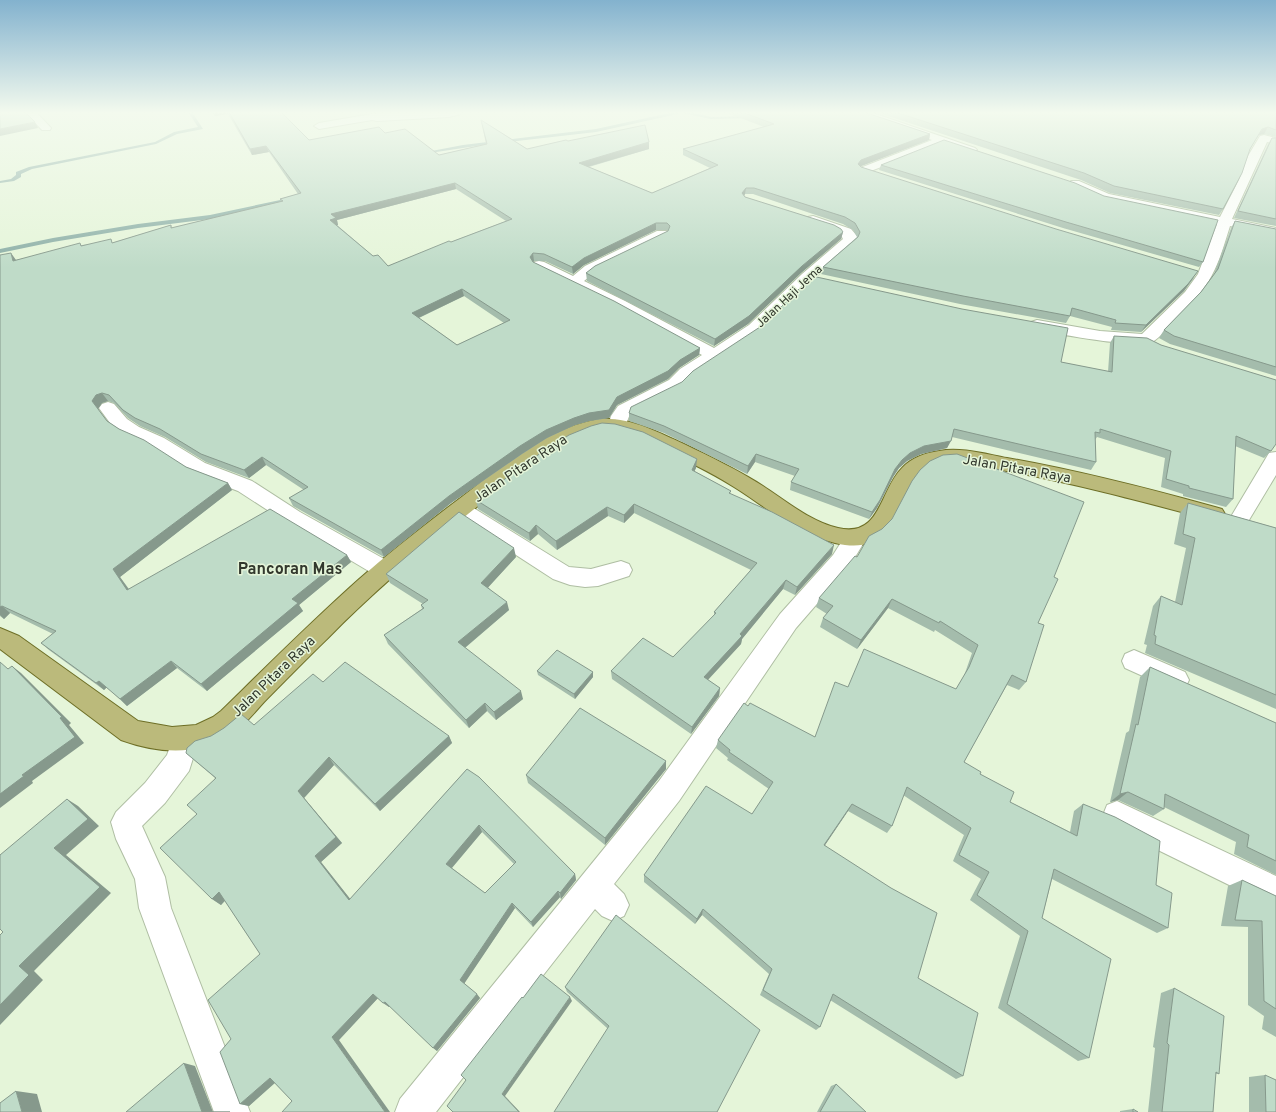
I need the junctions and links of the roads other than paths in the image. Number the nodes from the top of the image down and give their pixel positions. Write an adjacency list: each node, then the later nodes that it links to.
1 (880, 164): 3 (street)
2 (1251, 164): 6 (street)
3 (885, 176)
4 (1063, 180): 6 (street)
5 (803, 217): 14 (street, Jalan Haji Jema)
6 (1226, 220): 7 (street); 12 (street)
7 (1276, 232)
8 (662, 234): 10 (street)
9 (539, 265): 10 (street)
10 (575, 281): 14 (street)
11 (1021, 322): 12 (street)
12 (1146, 339): 13 (street)
13 (1164, 348)
14 (713, 354): 16 (street, Jalan Haji Jema)
15 (108, 408): 22 (street)
16 (617, 425): 18 (main road, Jalan Pitara Raya); 21 (main road, Jalan Pitara Raya)
17 (1276, 458): 19 (street)
18 (460, 509): 22 (main road, Jalan Pitara Raya); 23 (street)
19 (1238, 520): 20 (main road, Jalan Pitara Raya); 21 (main road, Jalan Pitara Raya)
20 (1261, 526)
21 (855, 538): 31 (street)
22 (385, 570): 27 (main road, Jalan Pitara Raya)
23 (621, 570)
24 (0, 638): 27 (main road, Jalan Pitara Raya)
25 (1134, 661): 26 (street)
26 (1198, 690)
27 (186, 739): 30 (street)
28 (1117, 815): 29 (street)
29 (1276, 892)
30 (232, 1112)
31 (413, 1112)

